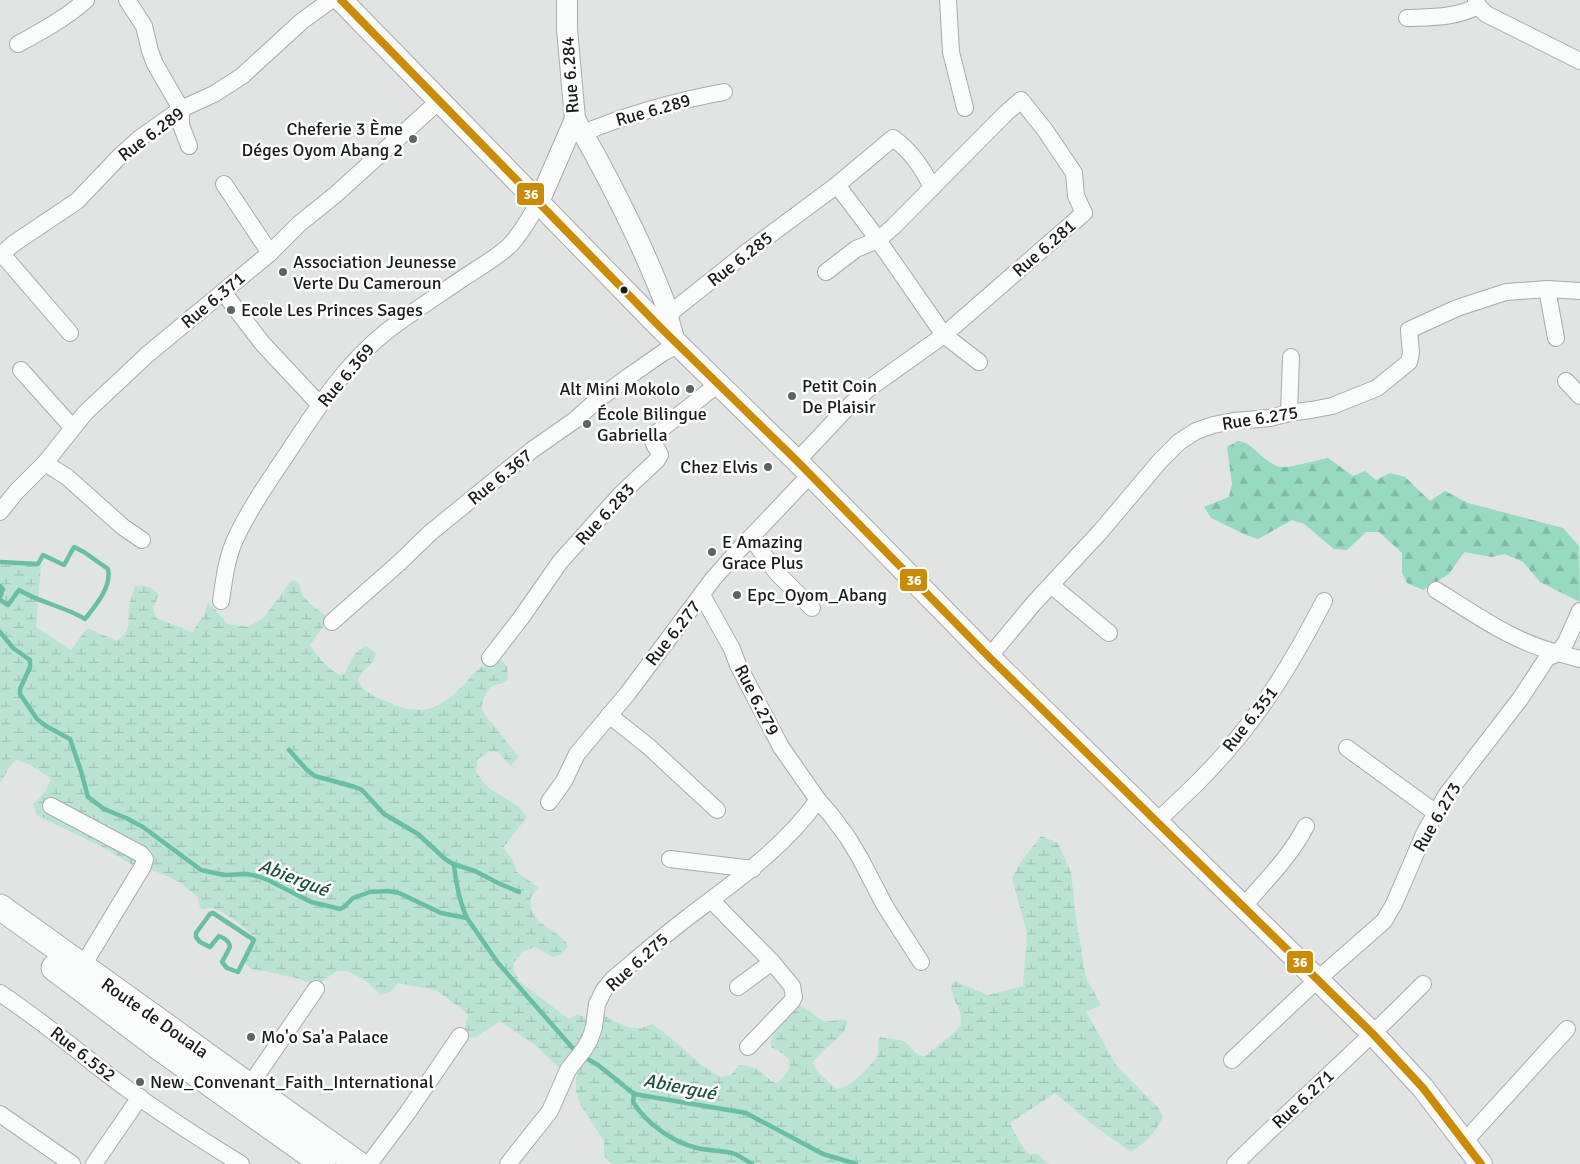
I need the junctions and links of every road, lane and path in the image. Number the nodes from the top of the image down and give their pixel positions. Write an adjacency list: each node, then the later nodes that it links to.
1 (86, 0): 9 (street)
2 (127, 0): 14 (street)
3 (331, 0): 14 (street, Rue 6.289)
4 (341, 0): 12 (main road)
5 (567, 0): 15 (street, Rue 6.284)
6 (948, 0): 13 (street)
7 (1477, 3): 8 (street); 10 (street)
8 (1407, 18)
9 (18, 44)
10 (1580, 61)
11 (724, 92): 15 (street, Rue 6.289)
12 (439, 101): 20 (main road); 22 (street, Rue 6.371)
13 (965, 108)
14 (180, 109): 16 (street); 23 (street, Rue 6.289)
15 (579, 126): 20 (street, Rue 6.284); 28 (street)
16 (188, 146)
17 (224, 184): 22 (street)
18 (837, 185): 19 (street, Rue 6.285); 21 (street); 28 (street, Rue 6.285)
19 (932, 188): 21 (street, Rue 6.281); 30 (street, Rue 6.281)
20 (539, 202): 32 (main road); 39 (street, Rue 6.369)
21 (878, 240): 24 (street, Rue 6.281); 30 (street)
22 (270, 253): 27 (street, Rue 6.371)
23 (1, 255): 29 (street)
24 (826, 272)
25 (1547, 289): 26 (street, Rue 6.275); 31 (street); 40 (street, Rue 6.275)
26 (1580, 291)
27 (223, 292): 39 (street); 41 (street, Rue 6.371)
28 (669, 314): 32 (street)
29 (70, 333)
30 (944, 335): 34 (street); 43 (street, Rue 6.281)
31 (1556, 338)
32 (678, 345): 37 (main road); 54 (street, Rue 6.367)
33 (1291, 357): 40 (street)
34 (979, 362)
35 (21, 370): 41 (street)
36 (1566, 381): 38 (street)
37 (718, 384): 43 (main road); 58 (street, Rue 6.283)
38 (1580, 396)
39 (320, 405): 50 (street, Rue 6.369)
40 (1289, 413): 47 (street, Rue 6.275)
41 (72, 427): 42 (street, Rue 6.371)
42 (45, 463): 44 (street, Rue 6.371); 46 (street)
43 (804, 468): 45 (street, Rue 6.277); 57 (main road)
44 (0, 512)
45 (751, 537): 49 (street, Rue 6.277); 52 (street)
46 (142, 540)
47 (1051, 585): 55 (street); 57 (street, Rue 6.275)
48 (1436, 590): 56 (street)
49 (702, 596): 60 (street, Rue 6.277); 62 (street, Rue 6.279)
50 (221, 601)
51 (1324, 601): 67 (street, Rue 6.351)
52 (812, 608)
53 (1580, 611): 56 (street, Rue 6.273)
54 (332, 622)
55 (1109, 632)
56 (1558, 653): 59 (street); 66 (street, Rue 6.273)
57 (989, 657): 67 (main road)
58 (490, 658)
59 (1580, 659)
60 (610, 715): 63 (street, Rue 6.277); 65 (street)
61 (1347, 748): 66 (street)
62 (818, 800): 70 (street, Rue 6.275); 76 (street, Rue 6.279)
63 (550, 802)
64 (51, 806): 77 (street)
65 (717, 810)
66 (1436, 813): 78 (street, Rue 6.273)
67 (1156, 822): 72 (main road)
68 (1306, 826): 72 (street)
69 (670, 859): 70 (street)
70 (753, 869): 71 (street, Rue 6.275)
71 (711, 900): 75 (street); 98 (street, Rue 6.275)
72 (1243, 906): 78 (main road)
73 (0, 907): 77 (main road, Route de Douala)
74 (0, 928): 95 (main road)
75 (772, 962): 80 (street); 86 (street)
76 (921, 962)
77 (82, 967): 88 (main road, Route de Douala)
78 (1318, 979): 84 (main road); 87 (street, Rue 6.273)
79 (1423, 984): 84 (street, Rue 6.271)
80 (738, 987)
81 (316, 989): 88 (street)
82 (0, 993): 89 (street, Rue 6.552)
83 (1567, 1030): 91 (street)
84 (1373, 1034): 91 (main road); 99 (street, Rue 6.271)
85 (460, 1036): 97 (street)
86 (748, 1047)
87 (1232, 1060)
88 (250, 1085): 96 (main road, Route de Douala)
89 (140, 1097): 93 (street); 94 (street, Rue 6.552)
90 (0, 1114): 92 (street)
91 (1465, 1141): 100 (main road)
92 (72, 1164)
93 (94, 1164)
94 (241, 1164)
95 (323, 1164)
96 (358, 1164)
97 (369, 1164)
98 (508, 1164)
99 (1235, 1164)
100 (1481, 1164)

